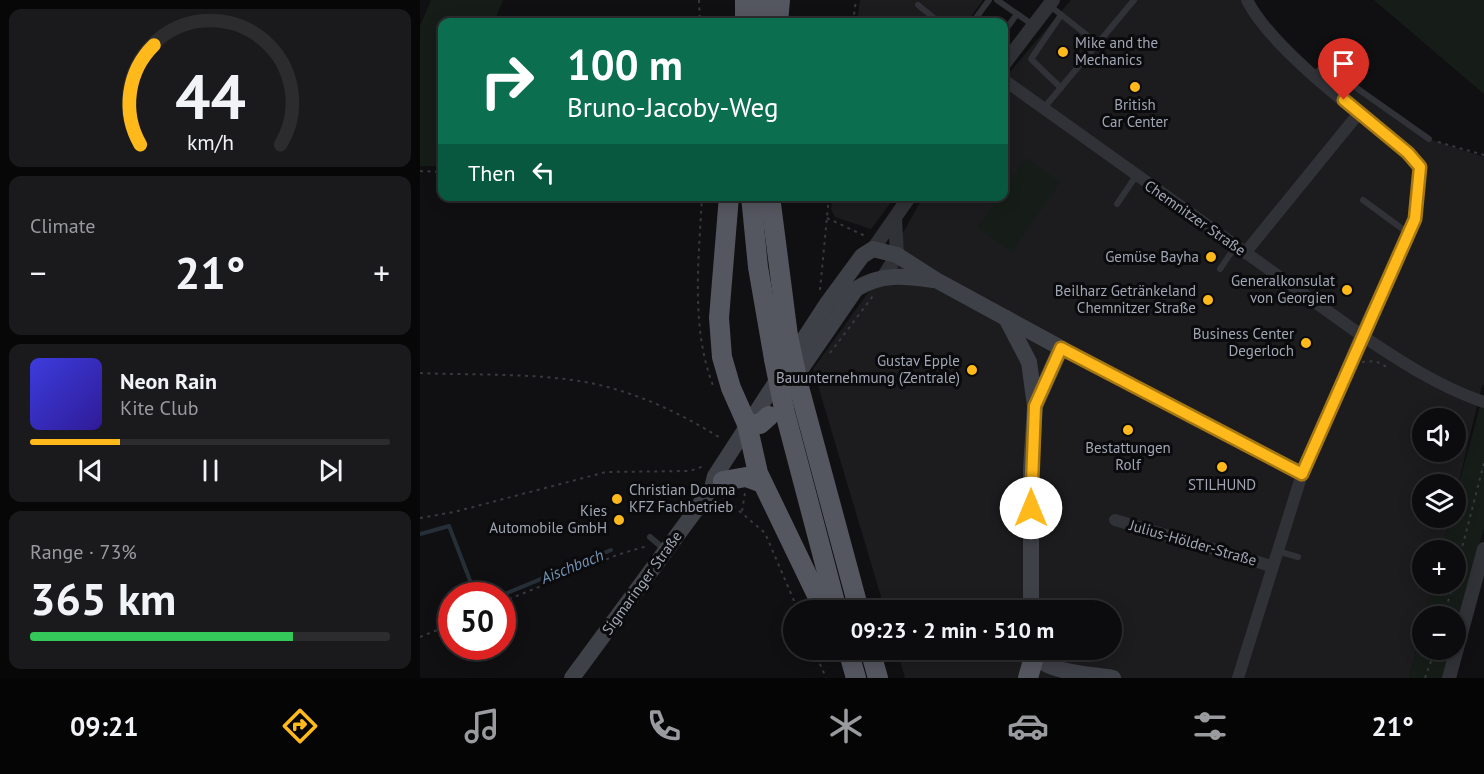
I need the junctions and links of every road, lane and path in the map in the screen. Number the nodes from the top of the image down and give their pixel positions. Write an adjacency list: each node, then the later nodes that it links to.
1 (699, 0): 14 (path)
2 (745, 0): 15 (highway)
3 (765, 0): 16 (highway)
4 (780, 0): 17 (highway)
5 (856, 0): 18 (path)
6 (989, 0): 20 (lane)
7 (997, 0): 12 (lane)
8 (1134, 0): 23 (lane)
9 (1247, 0): 25 (street, Julius-Hölder-Straße)
10 (1051, 3): 13 (lane); 21 (street)
11 (918, 5): 19 (lane)
12 (1017, 14): 21 (lane); 22 (lane)
13 (1061, 15): 23 (lane); 27 (lane)
14 (700, 18)
15 (745, 18)
16 (765, 18)
17 (778, 18)
18 (854, 18)
19 (934, 18)
20 (978, 18)
21 (1033, 25): 24 (street)
22 (1008, 26)
23 (1098, 44): 27 (lane)
24 (1008, 59)
25 (1314, 75): 29 (street, Julius-Hölder-Straße); 30 (lane)
26 (1008, 83): 28 (street, Chemnitzer Straße)
27 (1060, 88): 28 (lane)
28 (1043, 109): 34 (street, Chemnitzer Straße)
29 (1359, 113): 44 (street, Julius-Hölder-Straße); 46 (street)
30 (1429, 139): 31 (path)
31 (1484, 155)
32 (420, 171): 33 (path)
33 (438, 172)
34 (1136, 176): 41 (lane); 46 (street, Chemnitzer Straße)
35 (1363, 200): 44 (lane)
36 (729, 201): 61 (highway)
37 (751, 201): 60 (highway, bridge)
38 (771, 201): 84 (highway, bridge)
39 (829, 201): 42 (path)
40 (907, 201): 43 (street, Sigmaringer Straße)
41 (1117, 204)
42 (827, 218): 45 (path); 51 (path)
43 (895, 219): 45 (street, Sigmaringer Straße); 47 (street)
44 (1408, 234): 53 (street, Julius-Hölder-Straße)
45 (873, 249): 47 (main road); 61 (main road, Sigmaringer Straße)
46 (1240, 250): 48 (lane); 53 (street, Chemnitzer Straße)
47 (897, 255): 49 (street); 50 (main road)
48 (1220, 270)
49 (884, 276): 50 (main road); 60 (main road, Sigmaringer Straße)
50 (936, 280): 52 (main road)
51 (821, 298)
52 (1004, 315): 54 (main road); 59 (main road)
53 (1361, 336): 55 (street, Julius-Hölder-Straße); 58 (street, Chemnitzer Straße)
54 (1061, 348): 59 (main road); 66 (street)
55 (1353, 355): 56 (path); 66 (street, Julius-Hölder-Straße)
56 (1390, 369)
57 (420, 373): 63 (path)
58 (1484, 402)
59 (1035, 406): 85 (main road)
60 (777, 413): 61 (highway); 62 (main road, Sigmaringer Straße); 83 (highway)
61 (747, 424): 62 (highway); 70 (main road, Sigmaringer Straße)
62 (749, 443): 68 (highway); 70 (main road, Sigmaringer Straße)
63 (719, 444)
64 (1484, 463): 69 (path)
65 (706, 465): 71 (path)
66 (1302, 474): 77 (street, Julius-Hölder-Straße)
67 (1484, 480): 69 (path)
68 (762, 483): 70 (highway); 82 (highway)
69 (1480, 483): 74 (path)
70 (717, 485): 75 (main road, Sigmaringer Straße); 81 (path)
71 (420, 518)
72 (1115, 520): 79 (street, Julius-Hölder-Straße)
73 (650, 537): 75 (lane)
74 (1465, 540)
75 (661, 547): 80 (path); 97 (main road, Sigmaringer Straße)
76 (1484, 549): 103 (street)
77 (1276, 551): 78 (lane); 79 (street, Julius-Hölder-Straße)
78 (1298, 557)
79 (1271, 566): 101 (street, Julius-Hölder-Straße)
80 (516, 596)
81 (794, 600)
82 (819, 600)
83 (834, 600)
84 (856, 600)
85 (1031, 600)
86 (438, 630): 87 (path)
87 (420, 637)
88 (818, 660): 98 (path)
89 (847, 660): 96 (highway)
90 (851, 660): 96 (highway)
91 (873, 660): 95 (highway)
92 (1032, 660): 99 (highway)
93 (1044, 660): 100 (main road)
94 (1431, 660): 102 (path)
95 (878, 675)
96 (855, 677)
97 (572, 678)
98 (826, 678)
99 (1028, 678)
100 (1113, 678)
101 (1238, 678)
102 (1425, 678)
103 (1449, 678)

